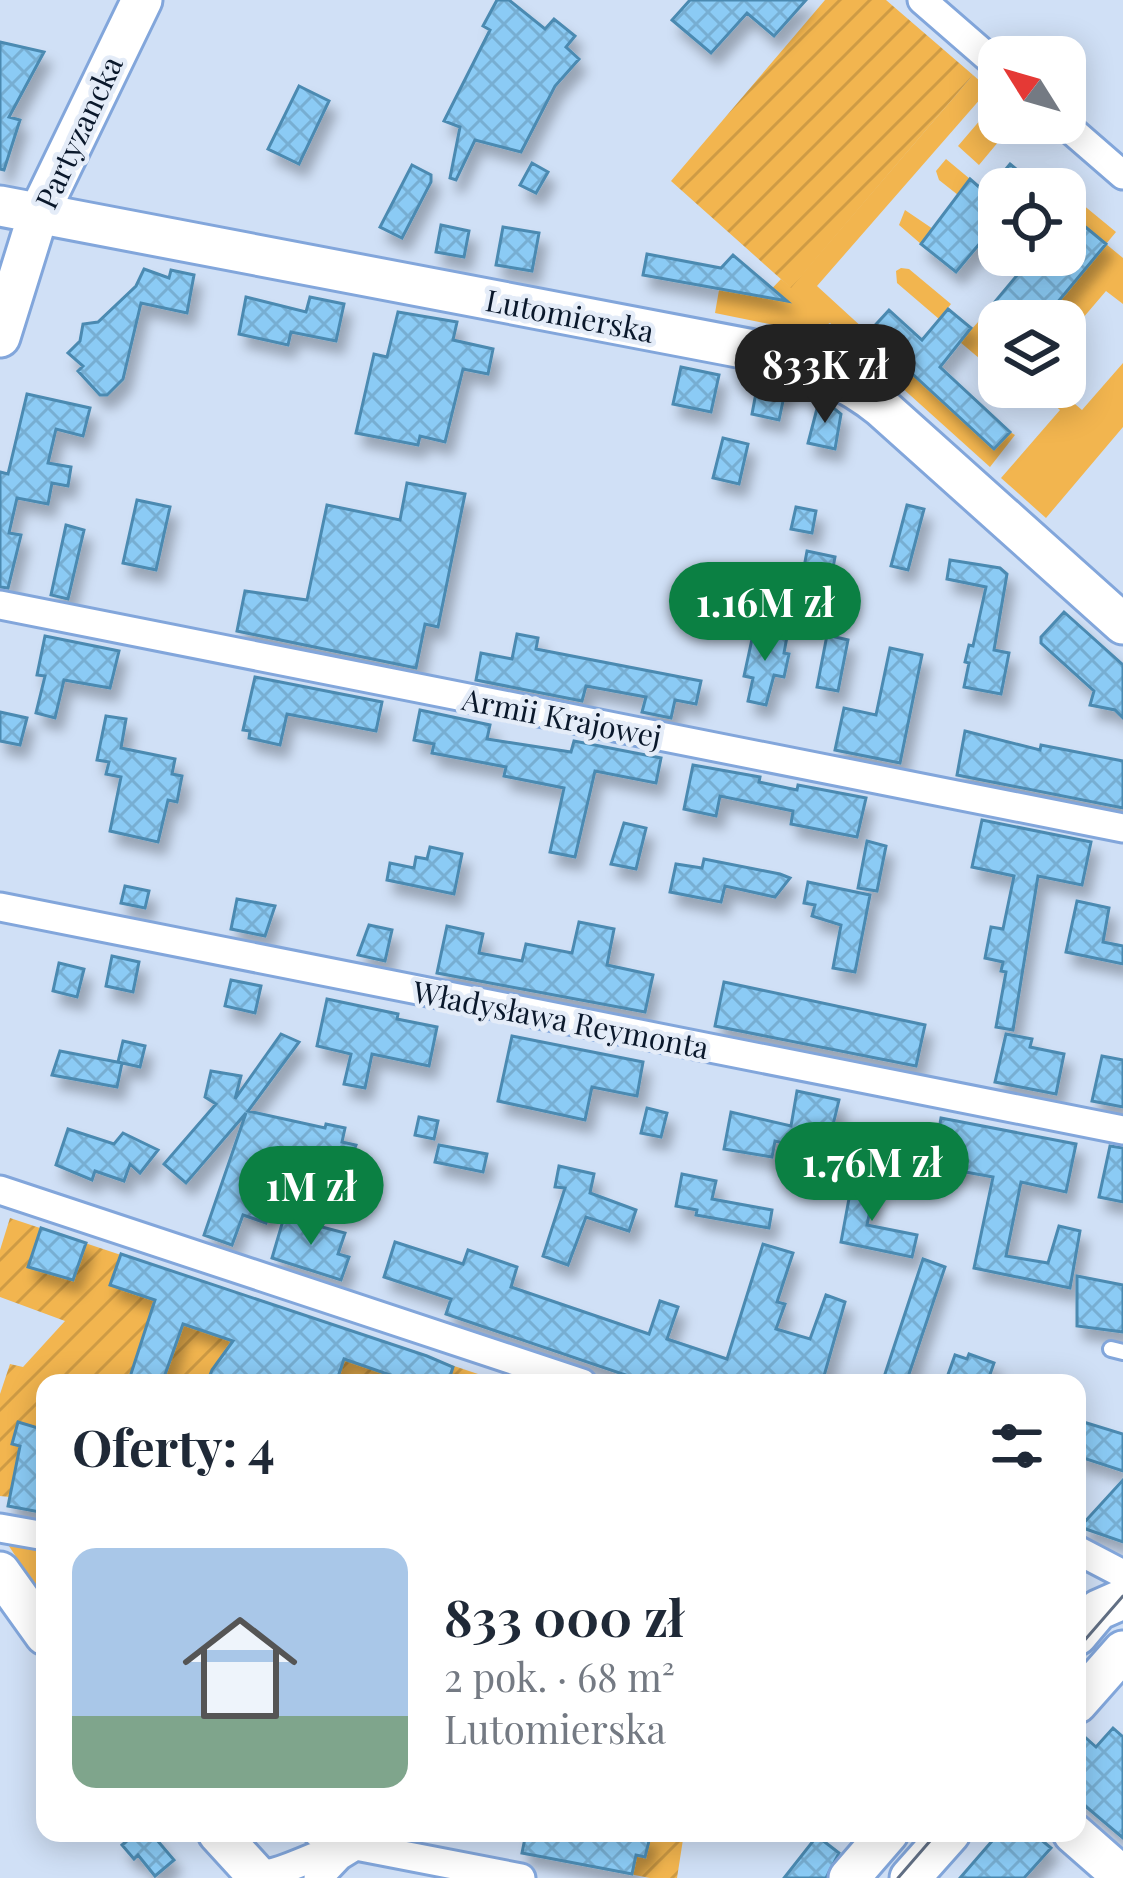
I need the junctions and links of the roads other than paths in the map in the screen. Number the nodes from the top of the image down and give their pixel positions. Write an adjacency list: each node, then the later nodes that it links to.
1 (142, 0): 6 (street, Partyzancka)
2 (922, 0): 3 (street)
3 (978, 49)
4 (1086, 143): 5 (street)
5 (1123, 176)
6 (19, 210): 7 (street, Partyzancka); 9 (street, Lutomierska)
7 (0, 337)
8 (0, 605): 10 (street, Armii Krajowej)
9 (1123, 624)
10 (1123, 828)
11 (0, 907): 12 (street, Władysława Reymonta)
12 (1123, 1130)
13 (0, 1190): 14 (street)
14 (538, 1374)
15 (0, 1528): 16 (street)
16 (36, 1534)
17 (1086, 1555): 19 (street)
18 (0, 1572): 21 (street)
19 (1123, 1574)
20 (1123, 1608): 22 (lane)
21 (36, 1622)
22 (1108, 1627): 23 (street)
23 (1086, 1681)
24 (226, 1842): 31 (street)
25 (344, 1842): 30 (street)
26 (880, 1842): 35 (street)
27 (942, 1842): 36 (street)
28 (1083, 1842): 32 (street)
29 (397, 1843): 30 (street); 34 (street)
30 (356, 1846): 31 (street); 33 (street)
31 (258, 1877)
32 (1123, 1877)
33 (318, 1878)
34 (521, 1878)
35 (849, 1878)
36 (910, 1878)

